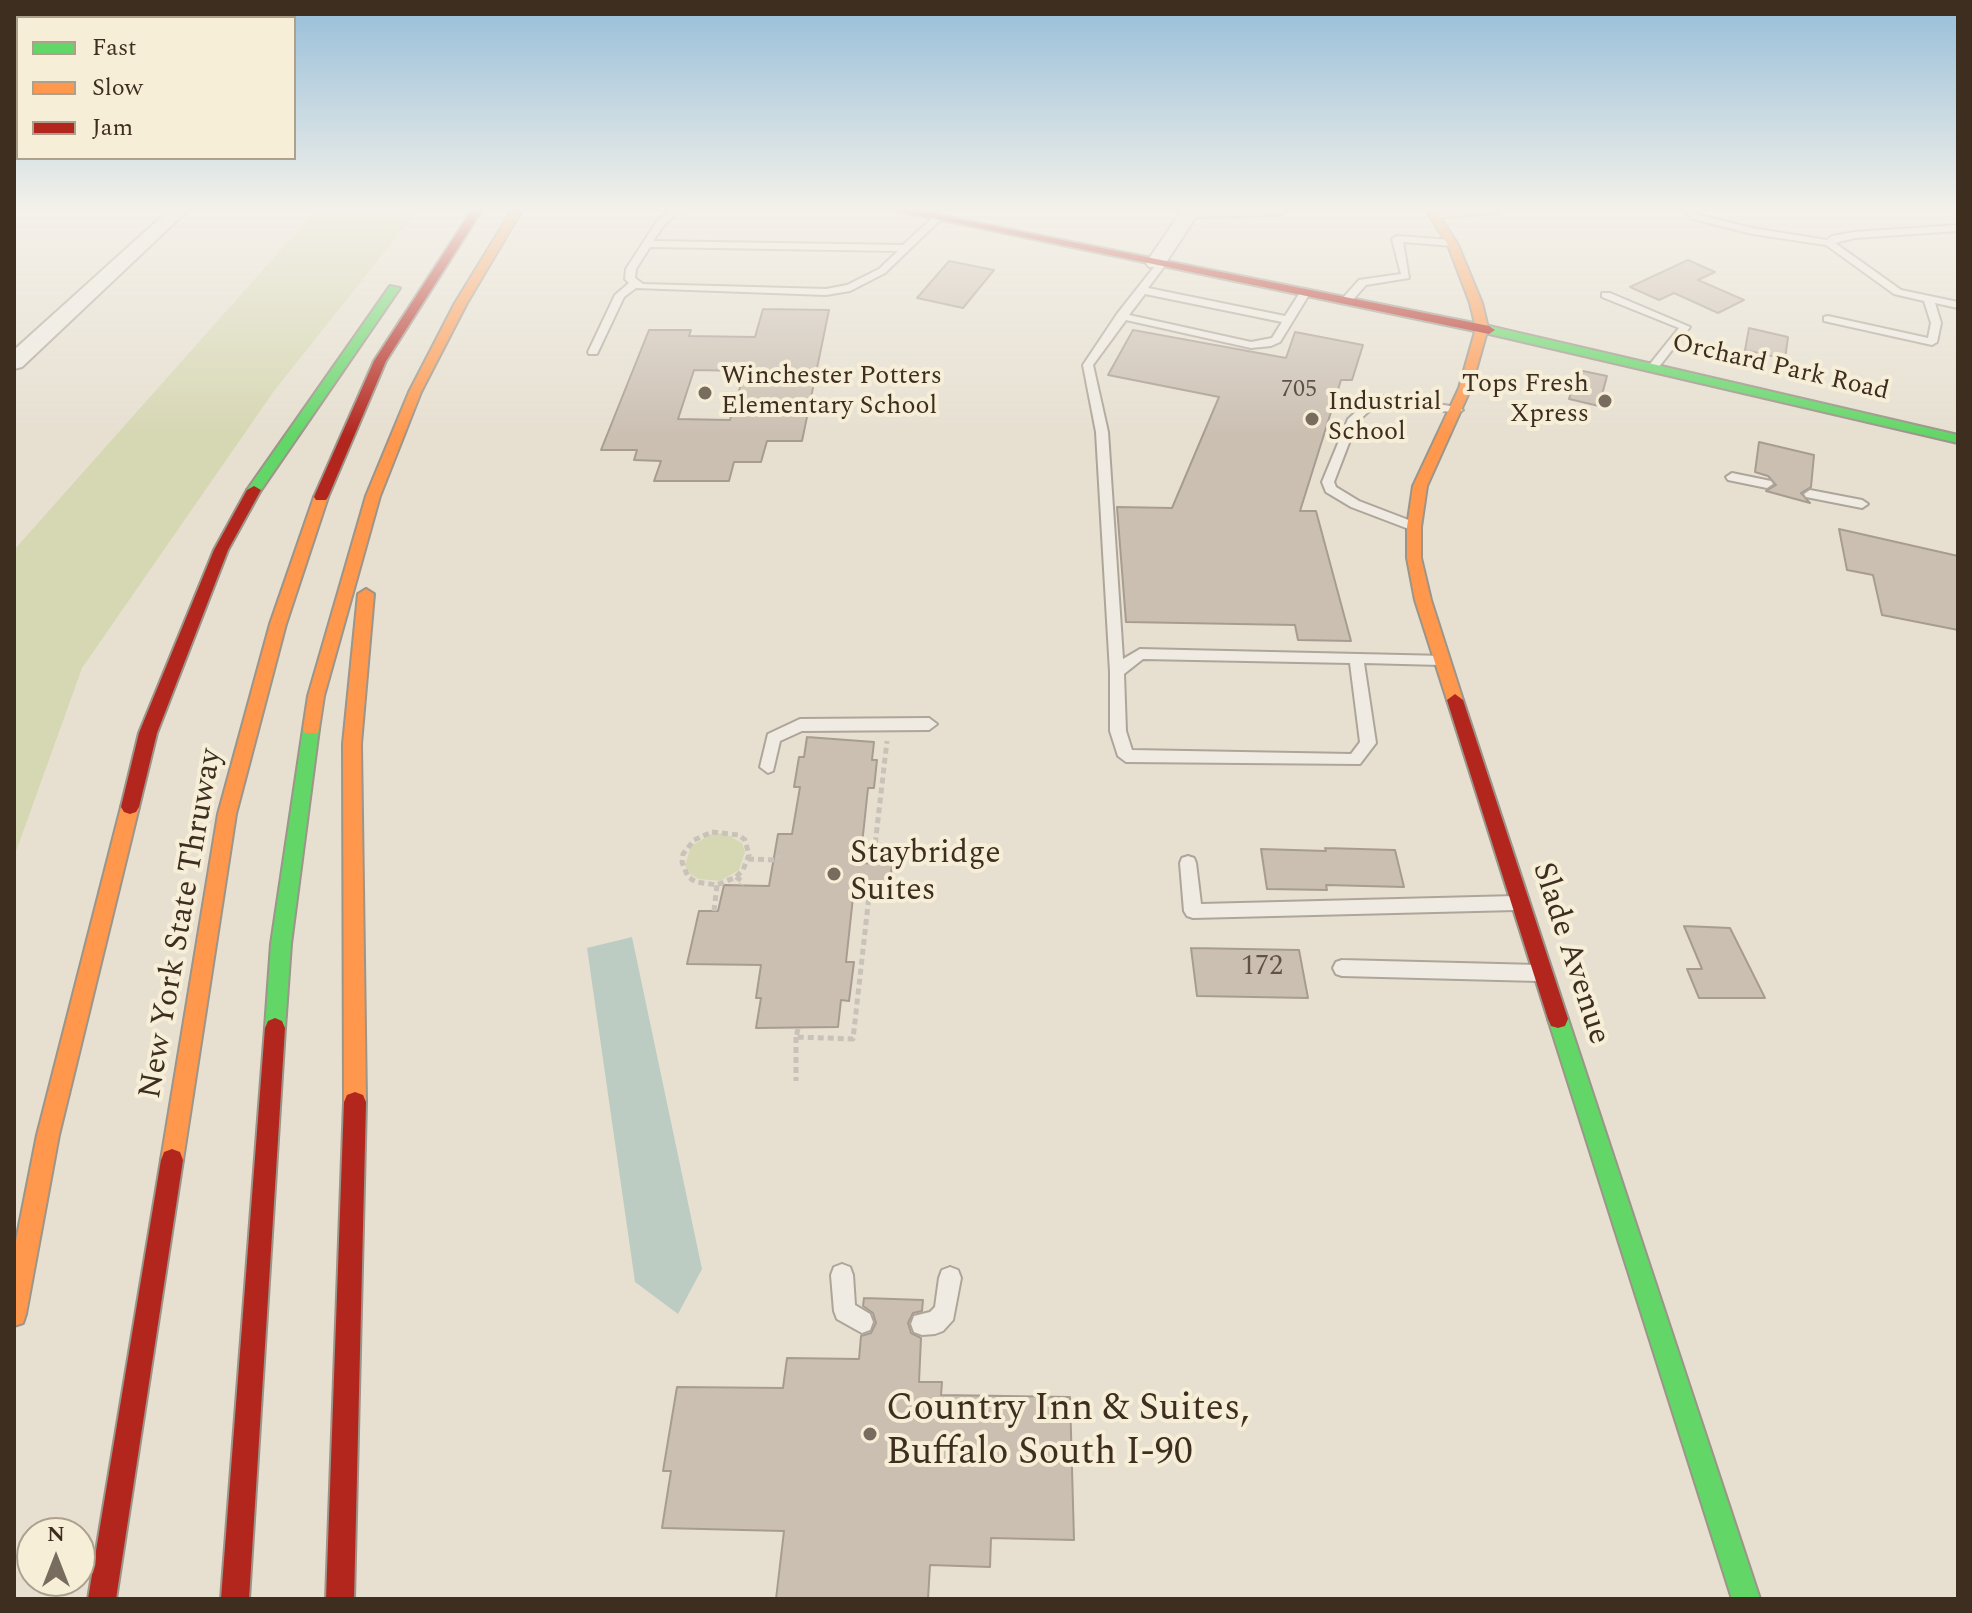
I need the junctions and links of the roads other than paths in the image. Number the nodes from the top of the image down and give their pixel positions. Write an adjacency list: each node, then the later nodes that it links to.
1 (97, 285): 24 (street)
2 (397, 285): 43 (main road)
3 (427, 285): 50 (main road, New York State Thruway)
4 (472, 285): 31 (main road)
5 (633, 285): 23 (lane)
6 (639, 285): 7 (lane)
7 (856, 285)
8 (1145, 285): 13 (lane)
9 (1266, 285): 14 (main road, Orchard Park Road)
10 (1360, 285): 16 (lane)
11 (1469, 285): 22 (main road)
12 (1889, 285): 17 (lane)
13 (1142, 290): 19 (lane); 21 (lane)
14 (1305, 293): 16 (main road, Orchard Park Road); 21 (lane)
15 (1606, 295): 25 (lane)
16 (1346, 301): 22 (main road, Orchard Park Road)
17 (1929, 301): 18 (lane); 20 (lane)
18 (1958, 305)
19 (1121, 316): 21 (lane); 36 (lane)
20 (1828, 319)
21 (1288, 320)
22 (1482, 328): 25 (main road, Orchard Park Road); 26 (main road, Slade Avenue)
23 (593, 352)
24 (14, 362)
25 (1654, 366): 27 (main road, Orchard Park Road)
26 (1457, 410): 33 (main road, Slade Avenue); 33 (lane)
27 (1958, 439)
28 (1732, 477): 29 (lane)
29 (1767, 484)
30 (1810, 494): 32 (lane)
31 (373, 496): 51 (main road); 52 (main road)
32 (1862, 504)
33 (1414, 527): 35 (main road, Slade Avenue)
34 (1356, 658): 35 (lane); 36 (lane); 36 (lane)
35 (1441, 660): 40 (main road, Slade Avenue)
36 (1117, 672)
37 (929, 724): 38 (lane)
38 (768, 767)
39 (1188, 863): 40 (lane)
40 (1522, 903): 42 (main road, Slade Avenue)
41 (1342, 968): 42 (lane)
42 (1544, 973): 53 (main road, Slade Avenue)
43 (48, 1135): 44 (main road); 47 (main road)
44 (14, 1207)
45 (842, 1275): 48 (lane)
46 (950, 1278): 49 (lane)
47 (14, 1314)
48 (862, 1322)
49 (922, 1324)
50 (102, 1599)
51 (235, 1599)
52 (340, 1599)
53 (1746, 1599)

